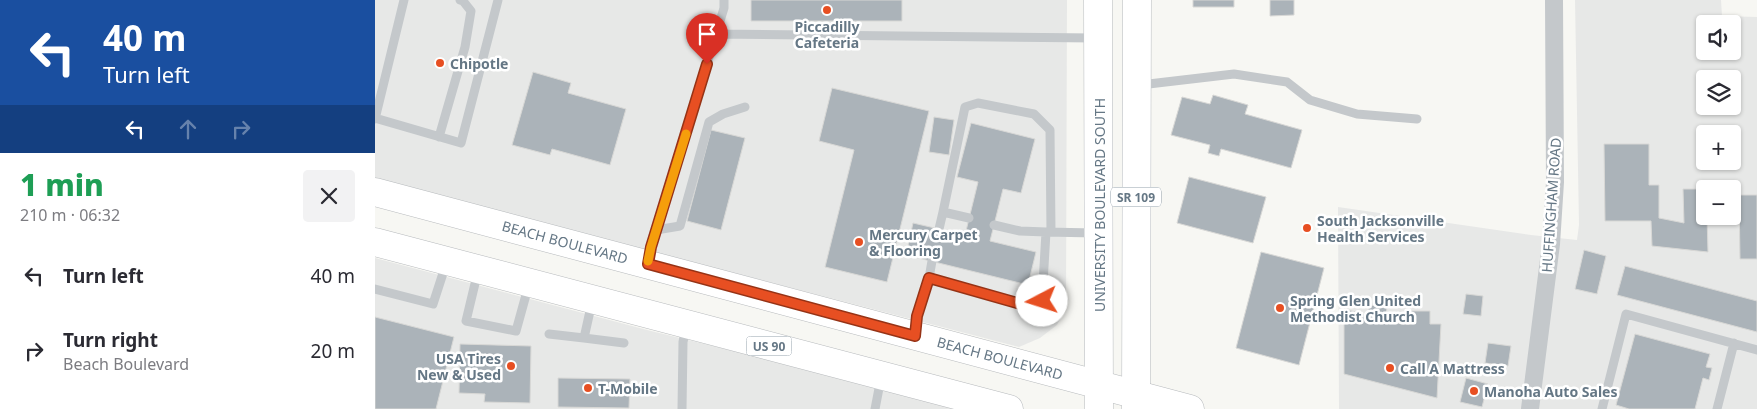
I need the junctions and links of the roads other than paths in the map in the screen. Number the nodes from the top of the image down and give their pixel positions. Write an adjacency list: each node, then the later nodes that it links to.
1 (404, 0): 12 (lane)
2 (460, 0): 14 (lane)
3 (499, 0): 14 (lane)
4 (724, 0): 8 (lane)
5 (1098, 0): 9 (main road, UNIVERSITY BOULEVARD SOUTH / SR 109)
6 (1137, 0): 10 (main road, SR 109)
7 (1554, 0): 46 (street, HUFFINGHAM ROAD)
8 (717, 34): 9 (lane); 20 (lane)
9 (1098, 38): 22 (main road, UNIVERSITY BOULEVARD SOUTH / SR 109)
10 (1136, 86): 13 (lane); 41 (main road, SR 109)
11 (745, 107): 20 (lane)
12 (375, 118): 14 (lane)
13 (1417, 119)
14 (439, 137)
15 (375, 192): 26 (main road, BEACH BOULEVARD)
16 (943, 212): 17 (lane); 19 (lane); 21 (lane)
17 (969, 218)
18 (993, 225): 21 (lane)
19 (939, 229)
20 (656, 230): 26 (lane)
21 (1049, 232): 22 (lane); 28 (lane)
22 (1099, 233): 40 (main road, UNIVERSITY BOULEVARD SOUTH / SR 109)
23 (375, 242): 24 (main road, US 90)
24 (447, 261): 27 (main road, US 90); 30 (lane)
25 (932, 261): 28 (lane)
26 (648, 264): 34 (main road, BEACH BOULEVARD)
27 (478, 269): 29 (main road, US 90); 29 (lane)
28 (929, 278): 34 (lane)
29 (529, 282): 31 (main road, US 90)
30 (375, 289)
31 (592, 299): 32 (main road, US 90); 35 (lane)
32 (687, 325): 39 (main road, US 90); 42 (lane)
33 (549, 334): 35 (lane)
34 (915, 336): 40 (main road, BEACH BOULEVARD)
35 (584, 338): 36 (lane)
36 (624, 343)
37 (1734, 343): 38 (lane); 47 (lane); 48 (lane)
38 (1757, 350)
39 (881, 376): 43 (lane); 44 (main road, US 90)
40 (1099, 397): 41 (main road, BEACH BOULEVARD)
41 (1136, 402): 45 (main road, BEACH BOULEVARD)
42 (682, 409)
43 (875, 409)
44 (1009, 409)
45 (1190, 409)
46 (1530, 409)
47 (1602, 409)
48 (1717, 409)

